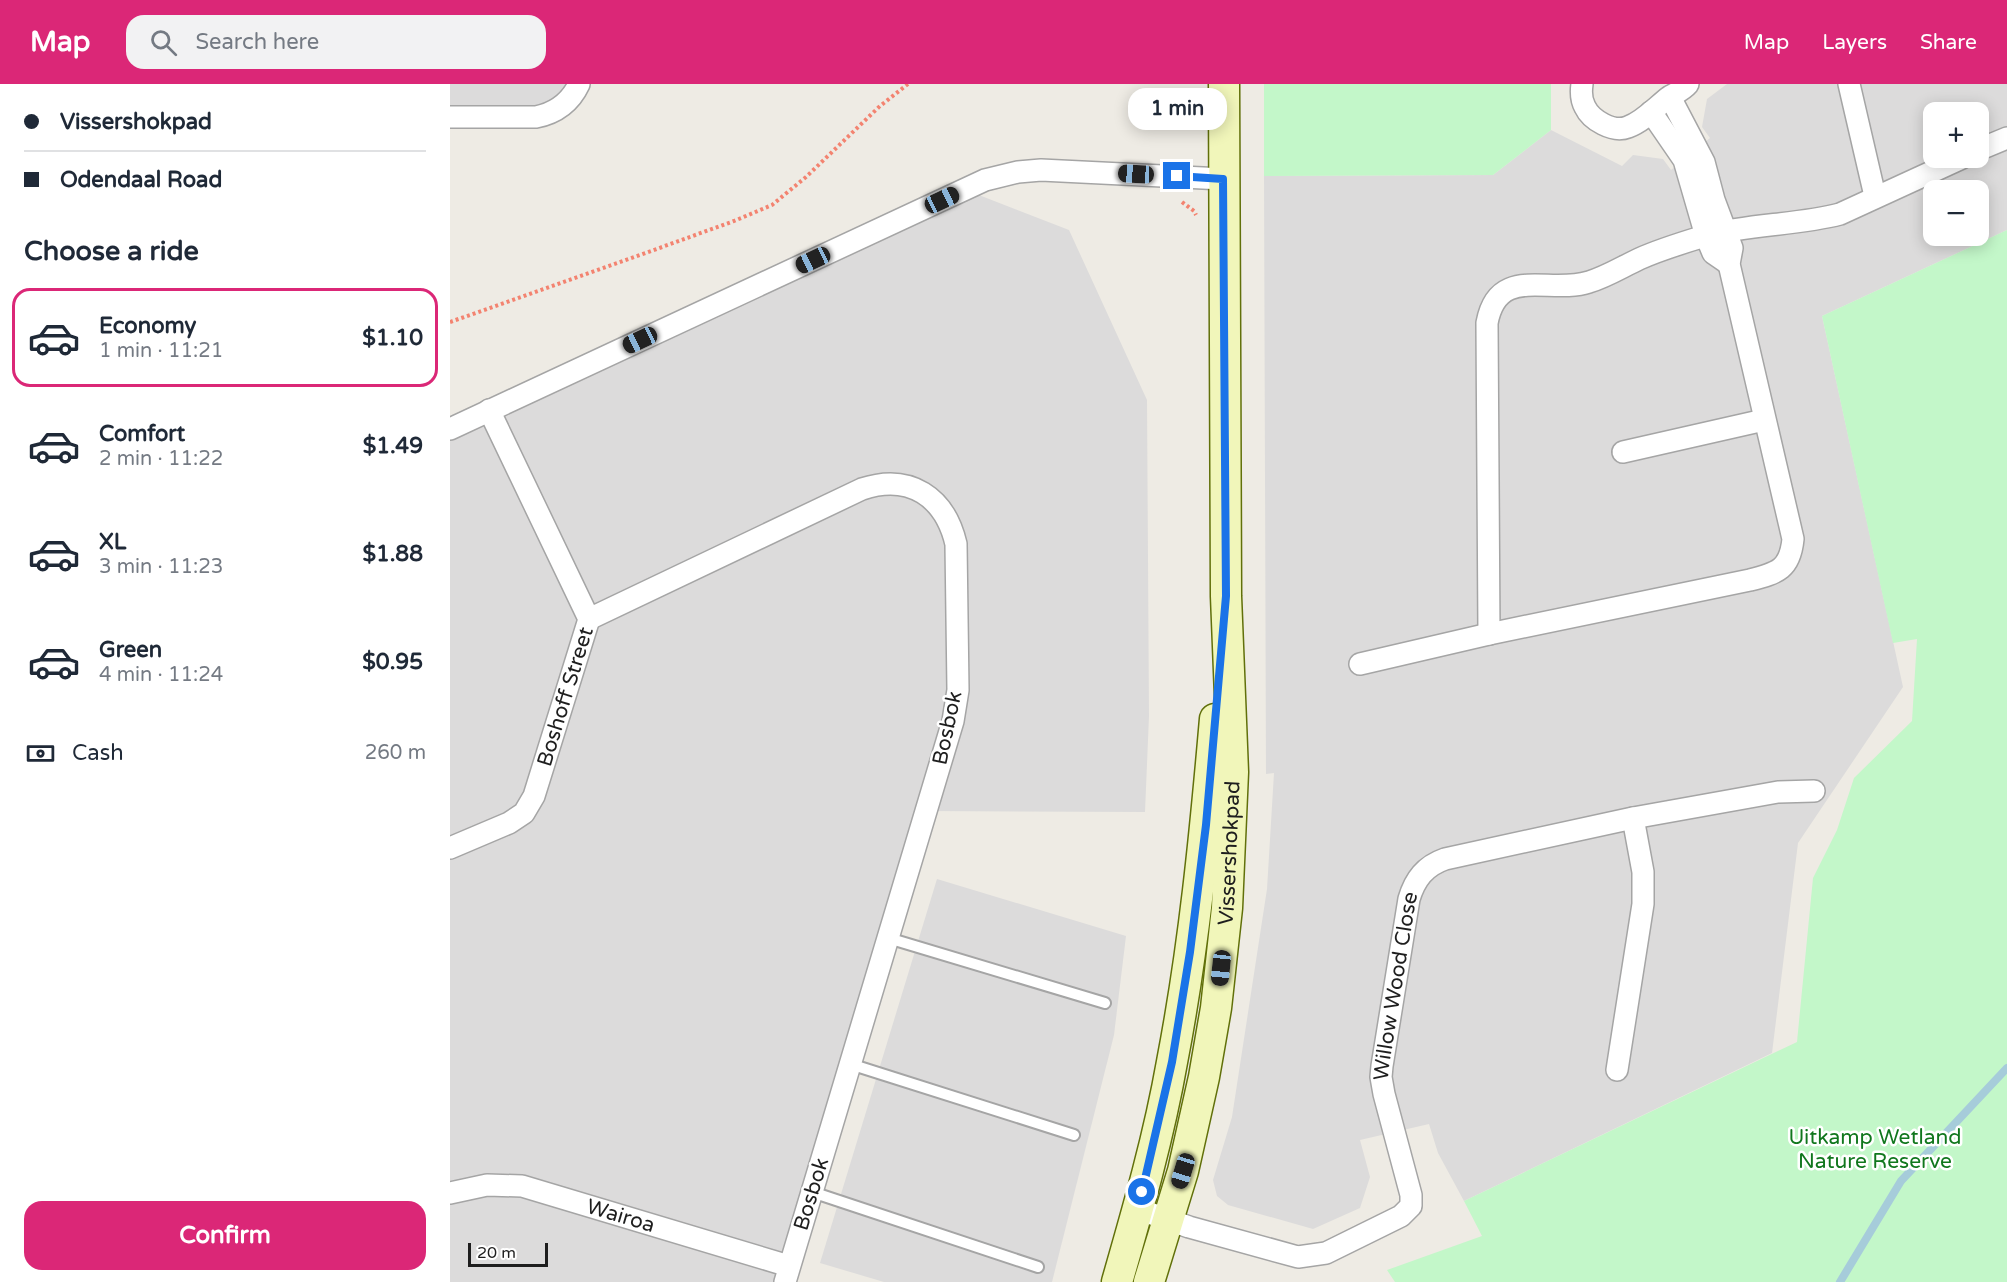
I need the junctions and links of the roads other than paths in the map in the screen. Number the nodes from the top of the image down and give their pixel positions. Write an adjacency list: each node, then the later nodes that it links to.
1 (579, 84): 8 (street)
2 (1224, 84): 13 (main road, Vissershokpad)
3 (1582, 84): 7 (street)
4 (1688, 84): 6 (street)
5 (1849, 84): 14 (street)
6 (1670, 97): 7 (street); 11 (street)
7 (1651, 112): 11 (street)
8 (450, 117)
9 (2007, 138): 10 (street)
10 (1989, 145)
11 (1691, 154): 15 (street)
12 (1939, 168): 14 (street)
13 (1223, 179): 16 (street); 20 (main road, Vissershokpad)
14 (1875, 196): 15 (street)
15 (1716, 233): 17 (street); 22 (street)
16 (489, 410): 18 (street); 21 (street, Boshoff Street)
17 (1764, 420): 19 (street); 22 (street)
18 (450, 429)
19 (1623, 452)
20 (1226, 596): 34 (main road, Vissershokpad); 35 (main road, Vissershokpad)
21 (589, 619): 26 (street, Boshoff Street); 27 (street, Bosbok)
22 (1489, 634): 23 (street)
23 (1360, 664)
24 (1814, 791): 25 (street, Willow Wood Close)
25 (1633, 819): 30 (street); 35 (street, Willow Wood Close)
26 (450, 848)
27 (888, 938): 28 (lane); 29 (street, Bosbok)
28 (1105, 1003)
29 (850, 1064): 31 (lane); 32 (street, Bosbok)
30 (1617, 1070)
31 (1074, 1135)
32 (812, 1192): 36 (lane); 37 (street, Bosbok)
33 (450, 1193): 37 (street, Wairoa)
34 (1138, 1209): 35 (street, Willow Wood Close); 38 (main road, Vissershokpad)
35 (1168, 1220): 39 (main road, Vissershokpad)
36 (1038, 1267)
37 (787, 1274)
38 (1117, 1282)
39 (1149, 1282)

